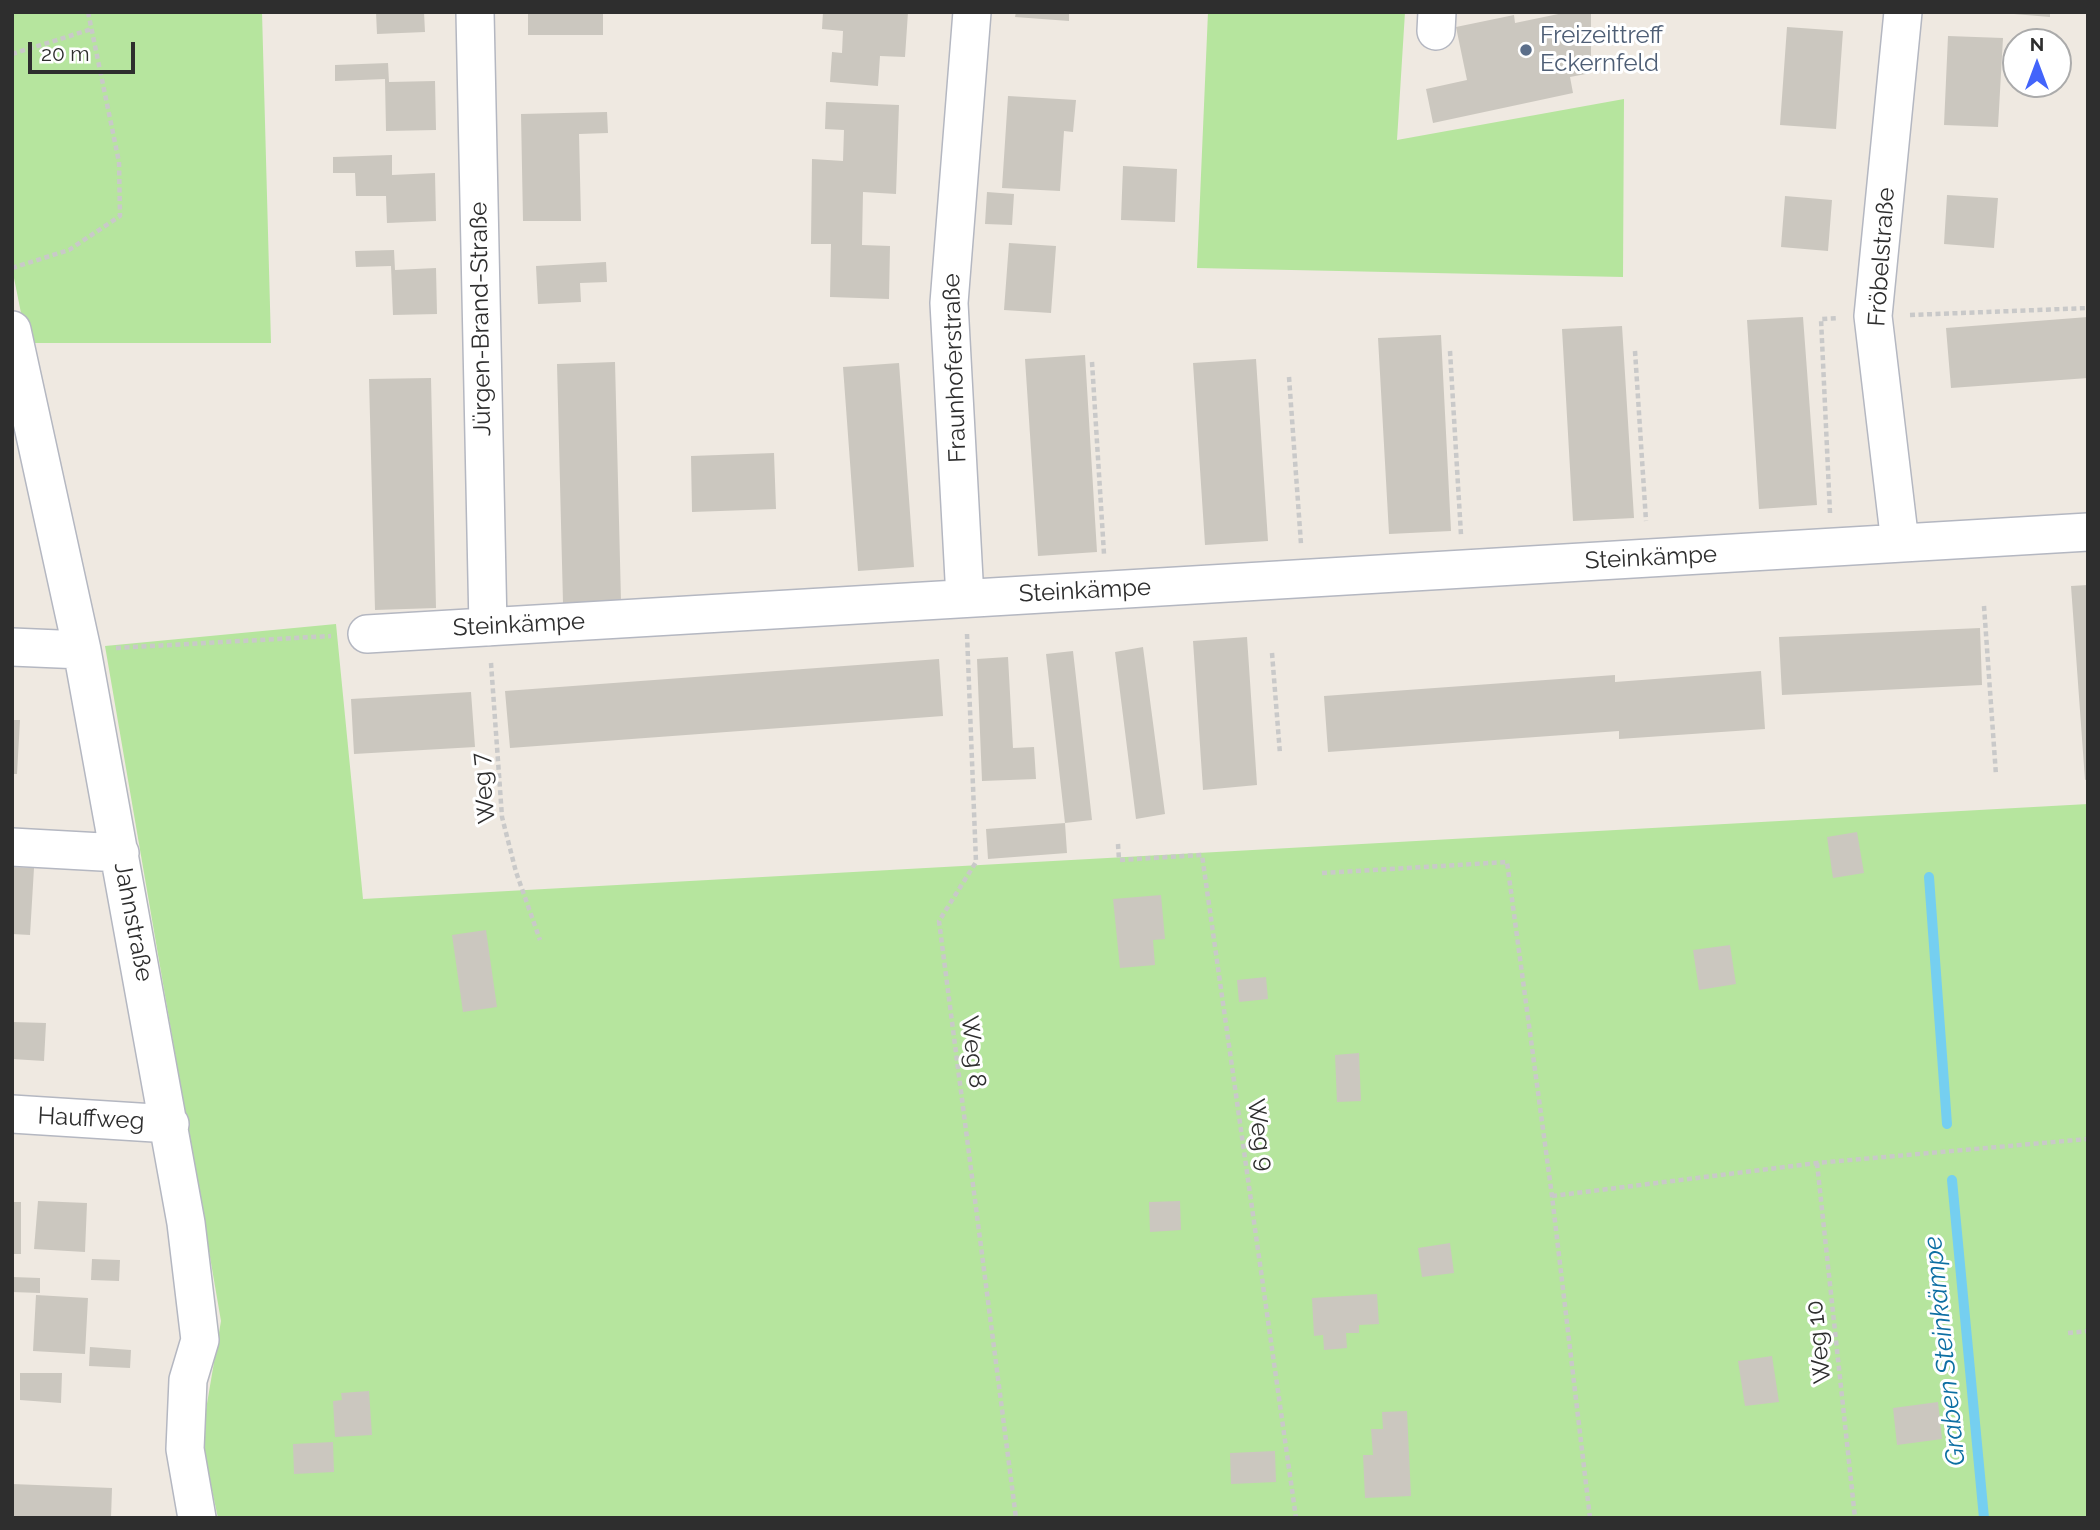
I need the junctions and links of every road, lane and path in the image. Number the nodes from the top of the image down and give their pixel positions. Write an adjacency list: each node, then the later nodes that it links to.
1 (88, 12): 5 (path)
2 (475, 12): 24 (street, Jürgen-Brand-Straße)
3 (971, 12): 22 (street, Fraunhoferstraße)
4 (1903, 12): 9 (street, Fröbelstraße)
5 (92, 29): 6 (path); 7 (path)
6 (12, 54)
7 (12, 268)
8 (2088, 308): 9 (path)
9 (1873, 316): 16 (street, Fröbelstraße); 17 (path)
10 (12, 330): 27 (street, Jahnstraße)
11 (1450, 351): 19 (path)
12 (1635, 351): 18 (path)
13 (1092, 362): 21 (path)
14 (1289, 377): 20 (path)
15 (2088, 532): 16 (street, Steinkämpe)
16 (1900, 543): 17 (street, Steinkämpe)
17 (1831, 547): 18 (street, Steinkämpe)
18 (1648, 558): 19 (street, Steinkämpe)
19 (1463, 569): 20 (street, Steinkämpe)
20 (1304, 578): 21 (street, Steinkämpe)
21 (1106, 590): 22 (street, Steinkämpe)
22 (965, 598): 24 (street, Steinkämpe); 44 (path, Weg 8)
23 (1984, 606): 30 (path)
24 (488, 627): 25 (street, Steinkämpe); 35 (path, Weg 7)
25 (367, 634): 27 (path)
26 (12, 647): 27 (street)
27 (82, 650): 33 (street, Jahnstraße)
28 (1272, 653): 29 (path)
29 (1280, 754)
30 (1996, 775)
31 (1118, 845): 45 (path, Weg 9)
32 (12, 847): 33 (street)
33 (120, 853): 37 (street, Jahnstraße)
34 (1322, 873): 40 (path)
35 (540, 940)
36 (12, 1114): 37 (street, Hauffweg)
37 (170, 1124): 43 (street, Jahnstraße)
38 (2088, 1139): 39 (path)
39 (1817, 1163): 40 (path); 47 (path, Weg 10)
40 (1552, 1196): 46 (path)
41 (2088, 1331): 42 (path)
42 (2067, 1333)
43 (197, 1518)
44 (1016, 1518)
45 (1296, 1518)
46 (1590, 1518)
47 (1855, 1518)

